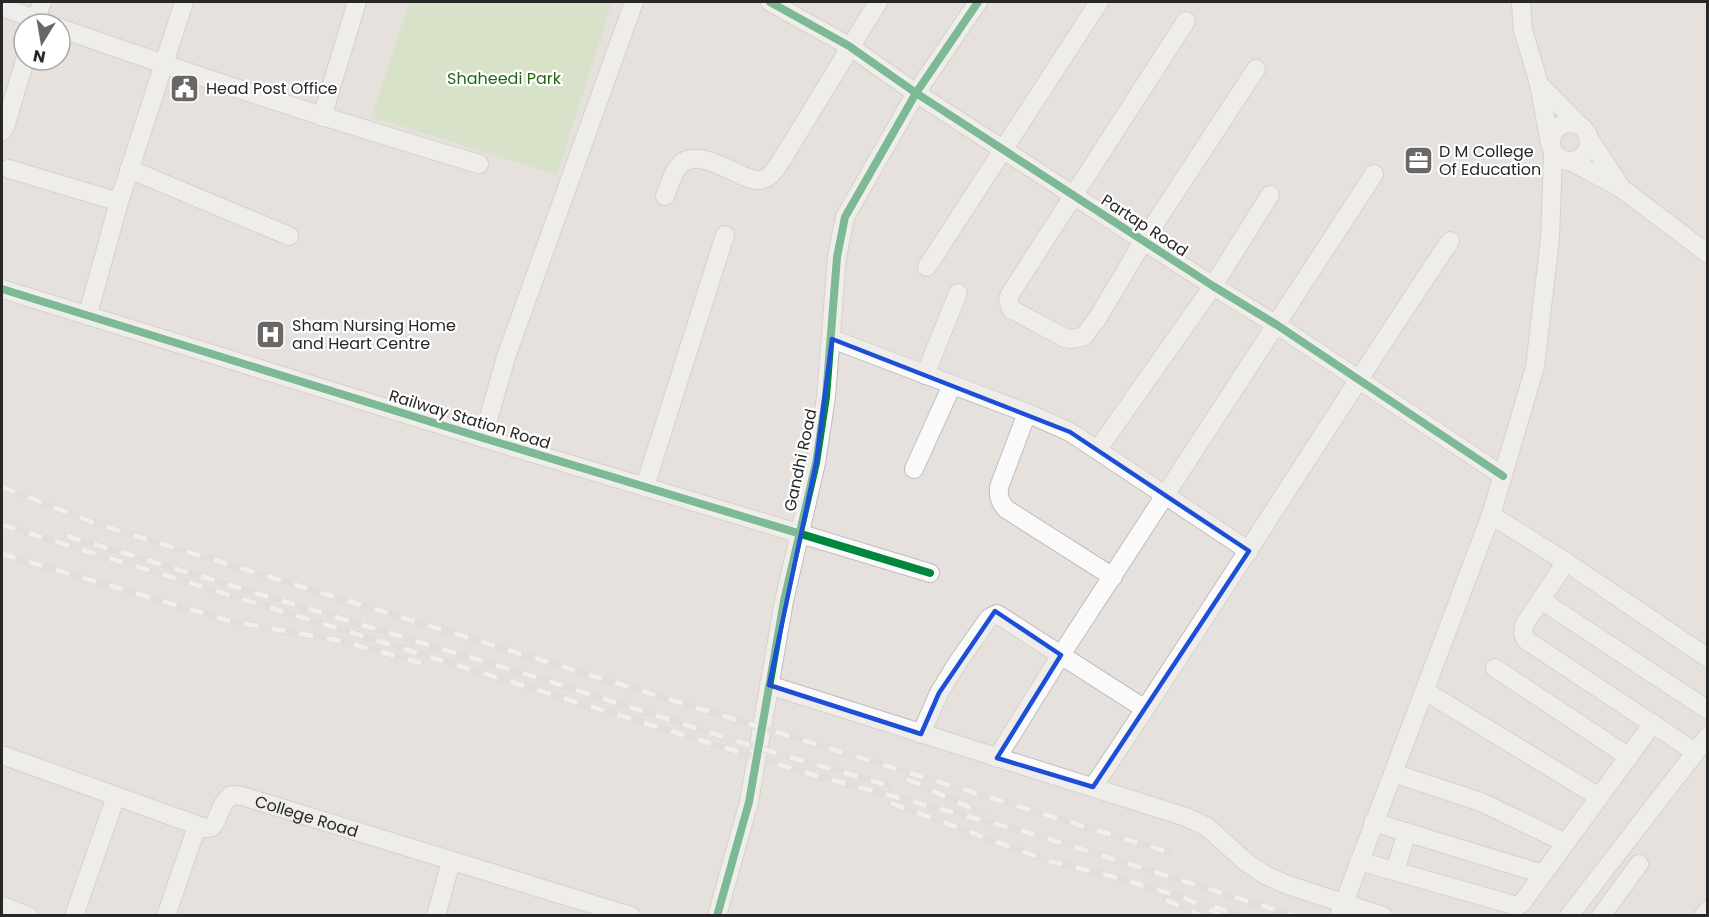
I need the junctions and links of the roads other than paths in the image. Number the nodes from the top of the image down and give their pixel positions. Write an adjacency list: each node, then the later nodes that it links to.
1 (184, 2): 12 (street)
2 (634, 2): 49 (street)
3 (878, 2): 11 (street)
4 (978, 2): 16 (street, Gandhi Road)
5 (1099, 2): 22 (street)
6 (1521, 2): 15 (street)
7 (352, 3): 17 (street)
8 (776, 3): 11 (street, Partap Road)
9 (1186, 21): 29 (street)
10 (72, 32): 12 (street)
11 (849, 46): 16 (street, Partap Road); 31 (street)
12 (164, 65): 17 (street); 26 (street)
13 (1256, 69): 35 (street)
14 (21, 72): 19 (street)
15 (1539, 84): 18 (street); 21 (street)
16 (916, 93): 22 (street, Partap Road); 44 (street, Gandhi Road)
17 (322, 117): 24 (street)
18 (1578, 124): 20 (street); 21 (street)
19 (2, 131)
20 (1590, 140): 23 (street); 28 (street)
21 (1552, 149): 23 (street); 52 (street)
22 (1004, 150): 29 (street, Partap Road); 38 (street)
23 (1572, 162): 28 (street)
24 (479, 164)
25 (9, 169): 32 (street)
26 (129, 169): 32 (street); 34 (street)
27 (1374, 174): 43 (street)
28 (1621, 188): 37 (street)
29 (1072, 194): 35 (street, Partap Road); 35 (street)
30 (1270, 195): 39 (street)
31 (665, 196)
32 (119, 202): 42 (street)
33 (725, 235): 53 (street)
34 (290, 236)
35 (1144, 240): 39 (street, Partap Road)
36 (1450, 241): 46 (street)
37 (1707, 254)
38 (927, 267)
39 (1213, 286): 43 (street, Partap Road); 50 (street)
40 (2, 289): 42 (street, Railway Station Road)
41 (958, 293): 45 (street)
42 (88, 314): 49 (street, Railway Station Road)
43 (1277, 325): 46 (street, Partap Road); 54 (street)
44 (832, 339): 45 (street); 56 (street, Gandhi Road)
45 (925, 375): 47 (street)
46 (1357, 380): 52 (street, Partap Road); 57 (street)
47 (952, 385): 48 (street); 51 (street)
48 (1027, 413): 50 (street); 60 (street)
49 (483, 438): 53 (street, Railway Station Road)
50 (1098, 449): 54 (street)
51 (914, 469)
52 (1503, 476): 55 (street)
53 (645, 486): 56 (street, Railway Station Road)
54 (1165, 497): 57 (street); 60 (street)
55 (1491, 515): 58 (street); 66 (street)
56 (798, 534): 59 (street, Railway Station Road); 65 (street, Gandhi Road)
57 (1249, 551): 67 (street)
58 (1566, 562): 61 (street); 63 (street)
59 (930, 573)
60 (1113, 577): 62 (street)
61 (1540, 600): 68 (street); 69 (street)
62 (1060, 655): 67 (street); 70 (street); 75 (street)
63 (1707, 658)
64 (1495, 668): 74 (street)
65 (769, 685): 70 (street); 97 (street, Gandhi Road)
66 (1425, 691): 76 (street); 79 (street)
67 (1145, 709): 77 (street)
68 (1707, 710)
69 (1653, 723): 72 (street); 74 (street)
70 (921, 734): 75 (street)
71 (1707, 735): 72 (street)
72 (1695, 752): 99 (street)
73 (2, 755): 78 (street)
74 (1629, 757): 79 (street)
75 (997, 758): 77 (street)
76 (1393, 773): 80 (street); 83 (street)
77 (1093, 787): 90 (street)
78 (116, 796): 81 (street); 93 (street)
79 (1599, 797): 83 (street)
80 (1374, 822): 82 (street); 85 (street)
81 (197, 826): 84 (street, College Road); 94 (street)
82 (1407, 832): 87 (street); 88 (street)
83 (1566, 843): 88 (street)
84 (451, 861): 95 (street); 96 (street, College Road)
85 (1359, 861): 87 (street); 90 (street)
86 (1640, 864): 100 (street)
87 (1395, 872): 88 (street)
88 (1543, 874)
89 (2, 906): 92 (street)
90 (1340, 909): 98 (street)
91 (1707, 910): 101 (street)
92 (28, 915)
93 (74, 915)
94 (166, 915)
95 (436, 915)
96 (631, 915)
97 (717, 915)
98 (1383, 915)
99 (1569, 915)
100 (1601, 915)
101 (1703, 915)

